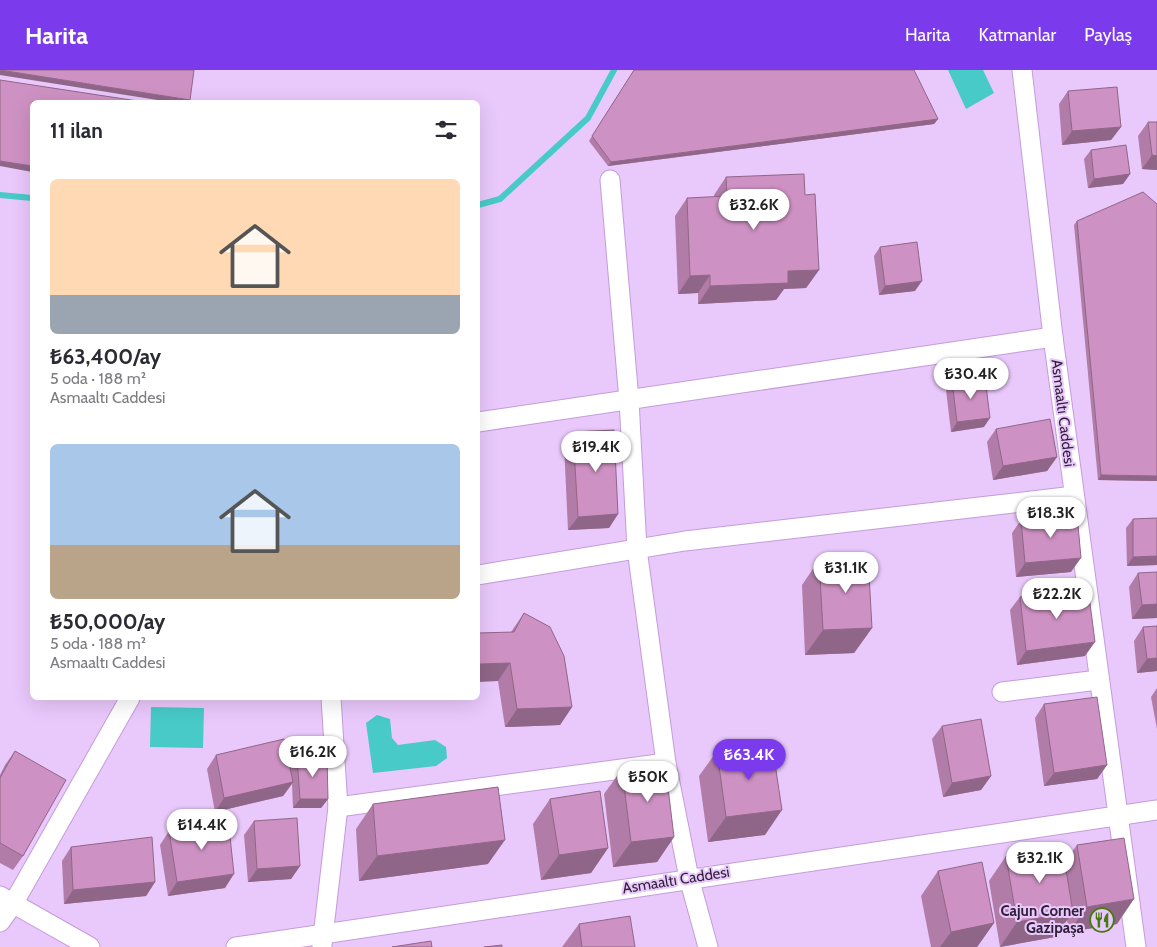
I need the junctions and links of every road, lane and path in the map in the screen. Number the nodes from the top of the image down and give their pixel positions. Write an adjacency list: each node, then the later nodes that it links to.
1 (1022, 70): 3 (street, Asmaaltı Caddesi)
2 (610, 180): 4 (street)
3 (1053, 337): 4 (street); 6 (street, Asmaaltı Caddesi)
4 (629, 400): 5 (street); 7 (street)
5 (480, 422)
6 (1074, 496): 7 (street); 9 (street, Asmaaltı Caddesi)
7 (637, 549): 8 (street); 13 (street)
8 (480, 575)
9 (1098, 680): 10 (street); 16 (street, Asmaaltı Caddesi)
10 (1002, 692)
11 (129, 700): 18 (street)
12 (331, 700): 14 (street)
13 (666, 763): 14 (street); 17 (street)
14 (338, 807): 20 (street)
15 (1157, 810): 16 (street, Asmaaltı Caddesi)
16 (1116, 816): 17 (street, Asmaaltı Caddesi); 24 (street, Asmaaltı Caddesi)
17 (689, 878): 20 (street, Asmaaltı Caddesi); 23 (street)
18 (7, 900): 19 (street); 21 (street)
19 (0, 922)
20 (322, 941): 22 (street, Asmaaltı Caddesi)
21 (90, 947)
22 (236, 947)
23 (708, 947)
24 (1136, 947)

